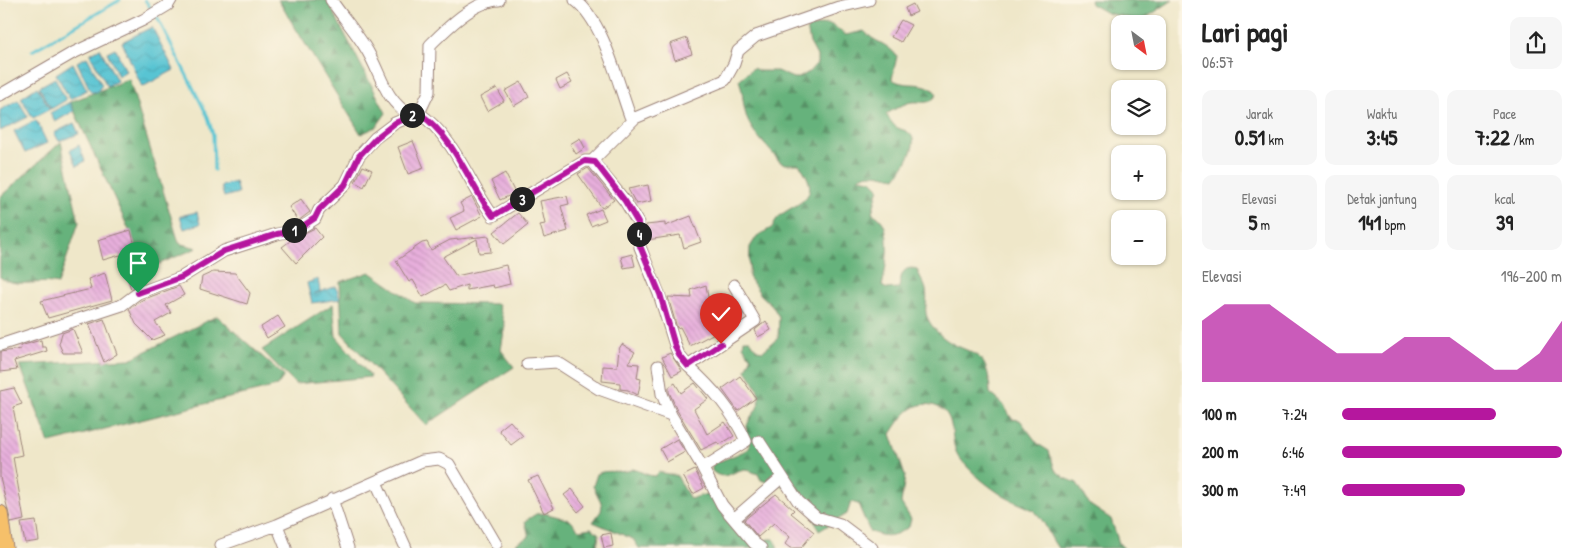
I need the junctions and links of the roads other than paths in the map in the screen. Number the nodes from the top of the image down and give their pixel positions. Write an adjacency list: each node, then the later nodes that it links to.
1 (331, 0): 8 (street)
2 (499, 0): 5 (street)
3 (575, 0): 9 (street)
4 (869, 0): 9 (street)
5 (482, 2): 8 (street)
6 (170, 3): 7 (street)
7 (0, 95)
8 (415, 114): 10 (street); 12 (street)
9 (635, 118): 10 (street)
10 (592, 160): 15 (street)
11 (734, 285): 15 (street)
12 (0, 345)
13 (527, 364): 16 (street)
14 (658, 366): 16 (street)
15 (688, 366): 18 (street)
16 (671, 416): 18 (street)
17 (760, 441): 19 (street)
18 (703, 468): 23 (street)
19 (781, 478): 23 (street); 32 (street)
20 (376, 482): 21 (street); 25 (street); 30 (street)
21 (332, 499): 24 (street); 29 (street)
22 (0, 513): 27 (main road)
23 (734, 519): 31 (street)
24 (277, 525): 26 (street); 28 (street)
25 (496, 544)
26 (229, 546)
27 (5, 548)
28 (286, 548)
29 (348, 548)
30 (406, 548)
31 (761, 548)
32 (872, 548)

